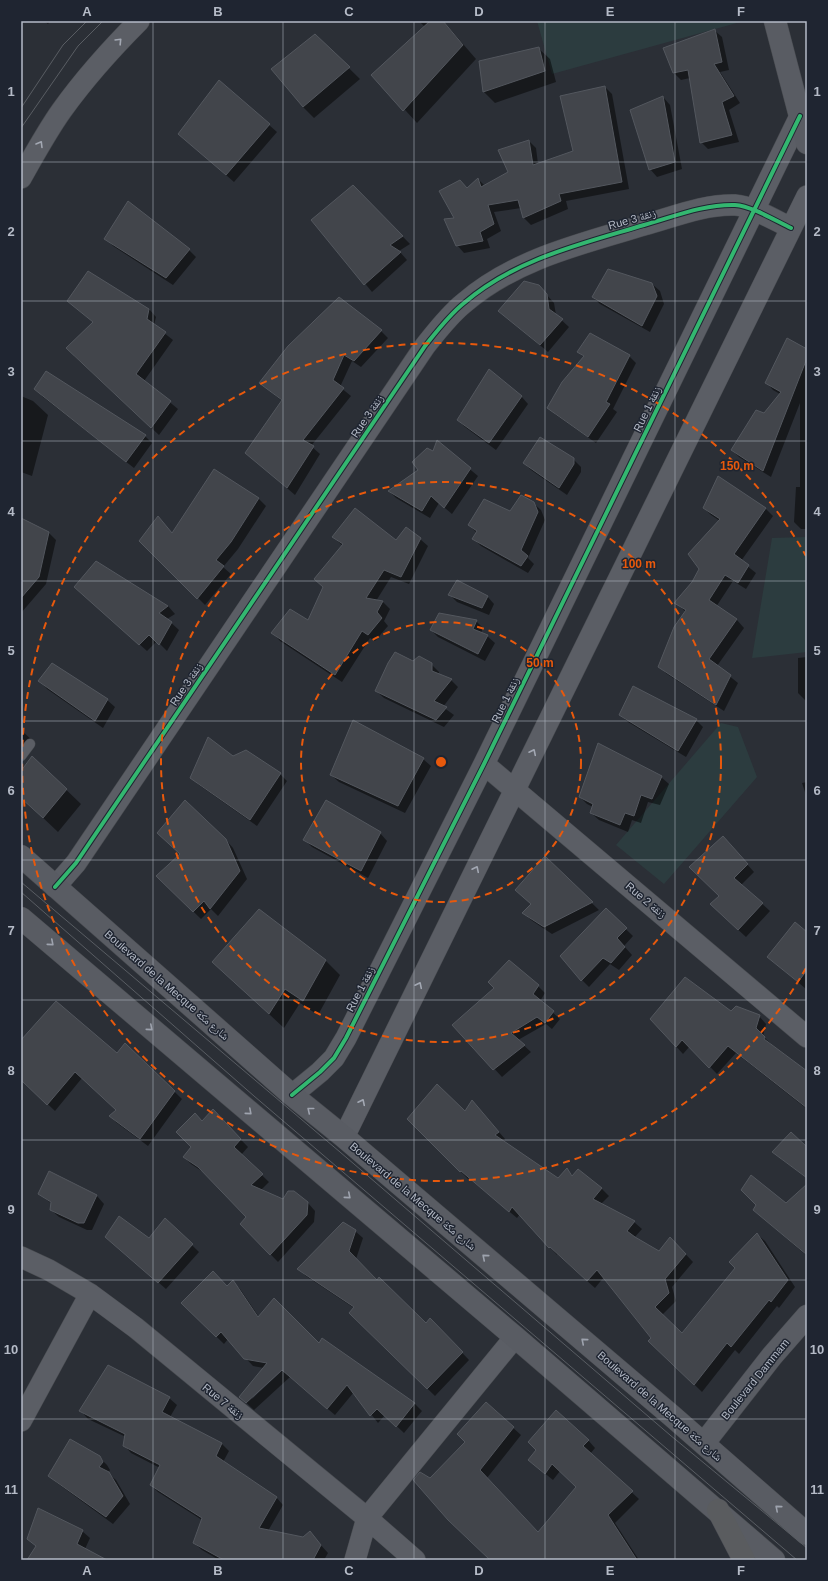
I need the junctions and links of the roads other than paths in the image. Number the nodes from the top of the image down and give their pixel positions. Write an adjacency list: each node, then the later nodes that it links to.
1 (139, 21): 5 (street, one-way to 1)
2 (775, 21): 3 (main road)
3 (800, 116): 4 (main road); 7 (street)
4 (807, 143)
5 (21, 178)
6 (807, 196): 8 (street)
7 (754, 210): 8 (street, Rue 3 زنقة); 11 (street, Rue 1 زنقة); 14 (street, Rue 3 زنقة)
8 (791, 228): 12 (street, one-way to 8)
9 (30, 744): 10 (lane)
10 (21, 756)
11 (484, 764): 12 (street, Rue 2 زنقة); 17 (street, Rue 1 زنقة)
12 (515, 790): 16 (street, Rue 2 زنقة); 18 (street, one-way to 12)
13 (21, 856): 14 (main road, Boulevard de la Mecque شارع مكة)
14 (55, 887): 17 (main road, Boulevard de la Mecque شارع مكة)
15 (21, 918): 22 (main road, one-way to 22)
16 (807, 1037)
17 (292, 1095): 18 (main road, Boulevard de la Mecque شارع مكة, one-way to 17)
18 (344, 1137): 24 (main road, Boulevard de la Mecque شارع مكة, one-way to 18)
19 (21, 1257): 20 (street, Rue 7 زنقة)
20 (90, 1294): 23 (street); 26 (street, Rue 7 زنقة)
21 (807, 1316): 24 (main road, Boulevard Dammam)
22 (515, 1337): 25 (main road); 26 (street)
23 (21, 1421)
24 (704, 1443): 27 (main road, Boulevard de la Mecque شارع مكة, one-way to 24)
25 (718, 1510): 30 (highway); 31 (main road)
26 (367, 1518): 28 (street); 29 (street, Rue 7 زنقة)
27 (807, 1534)
28 (355, 1560)
29 (415, 1560)
30 (744, 1560)
31 (774, 1560)

